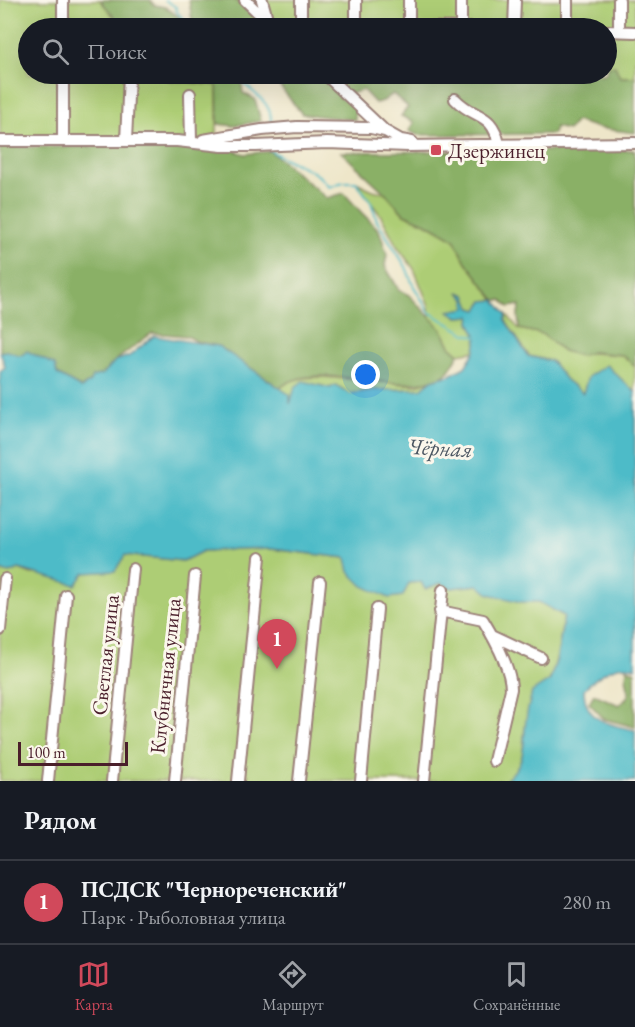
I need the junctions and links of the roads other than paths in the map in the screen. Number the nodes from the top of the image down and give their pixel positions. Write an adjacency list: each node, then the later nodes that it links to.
1 (63, 0): 11 (street)
2 (245, 0): 12 (street)
3 (262, 0): 13 (street)
4 (302, 0): 14 (street)
5 (356, 0): 15 (street)
6 (409, 0): 16 (street)
7 (461, 0): 17 (street)
8 (514, 0): 18 (street)
9 (567, 0): 19 (street)
10 (619, 0): 20 (street)
11 (63, 18)
12 (264, 18)
13 (268, 18)
14 (301, 18)
15 (356, 18)
16 (408, 18)
17 (461, 18)
18 (514, 18)
19 (567, 18)
20 (619, 31): 21 (street)
21 (635, 32)
22 (63, 84): 29 (street)
23 (129, 84): 30 (street)
24 (336, 84): 27 (street)
25 (190, 94): 31 (street)
26 (455, 99): 33 (street)
27 (385, 131): 31 (street); 34 (street)
28 (0, 141): 29 (street)
29 (63, 141): 30 (street)
30 (126, 141): 31 (street)
31 (191, 141): 34 (street)
32 (635, 143): 33 (street)
33 (499, 144): 34 (street)
34 (426, 145)
35 (260, 557): 51 (street)
36 (133, 569): 49 (street, Светлая улица)
37 (195, 576): 50 (street, Клубничная улица)
38 (5, 579): 44 (street)
39 (320, 582): 52 (street)
40 (443, 590): 43 (street)
41 (66, 595): 48 (street)
42 (377, 609): 53 (street)
43 (440, 611): 45 (street); 54 (street)
44 (0, 630)
45 (492, 635): 46 (street); 47 (street)
46 (541, 658)
47 (494, 760)
48 (48, 781)
49 (112, 781)
50 (175, 781)
51 (238, 781)
52 (299, 781)
53 (361, 781)
54 (424, 781)

